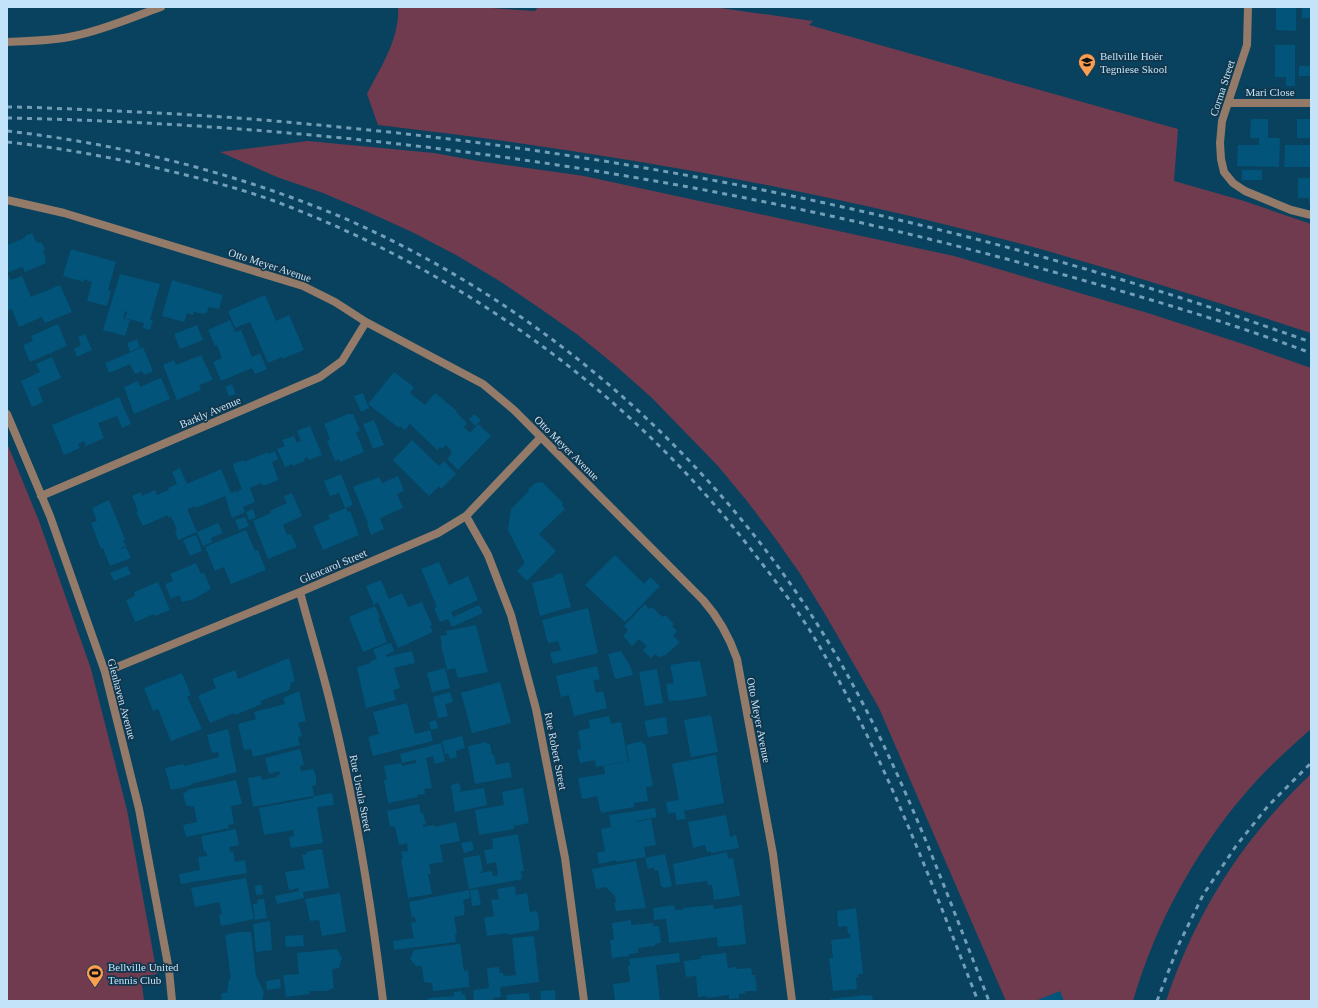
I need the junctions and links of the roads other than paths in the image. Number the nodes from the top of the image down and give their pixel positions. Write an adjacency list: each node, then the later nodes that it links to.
1 (161, 7): 3 (street)
2 (1248, 7): 4 (street, Corma Street)
3 (7, 42)
4 (1228, 103): 5 (street, Mari Close); 7 (street, Corma Street)
5 (1311, 103)
6 (7, 200): 8 (street, Otto Meyer Avenue)
7 (1311, 216)
8 (366, 322): 10 (street, Otto Meyer Avenue); 11 (street, Barkly Avenue)
9 (7, 414): 11 (street, Glenhaven Avenue)
10 (541, 437): 12 (street, Glencarol Street); 18 (street, Otto Meyer Avenue)
11 (41, 496): 14 (street, Glenhaven Avenue)
12 (466, 516): 13 (street, Glencarol Street); 17 (street, Rue Robert Street)
13 (300, 592): 14 (street, Glencarol Street); 16 (street, Rue Ursula Street)
14 (105, 672): 15 (street, Glenhaven Avenue)
15 (172, 1001)
16 (383, 1001)
17 (584, 1001)
18 (792, 1001)

